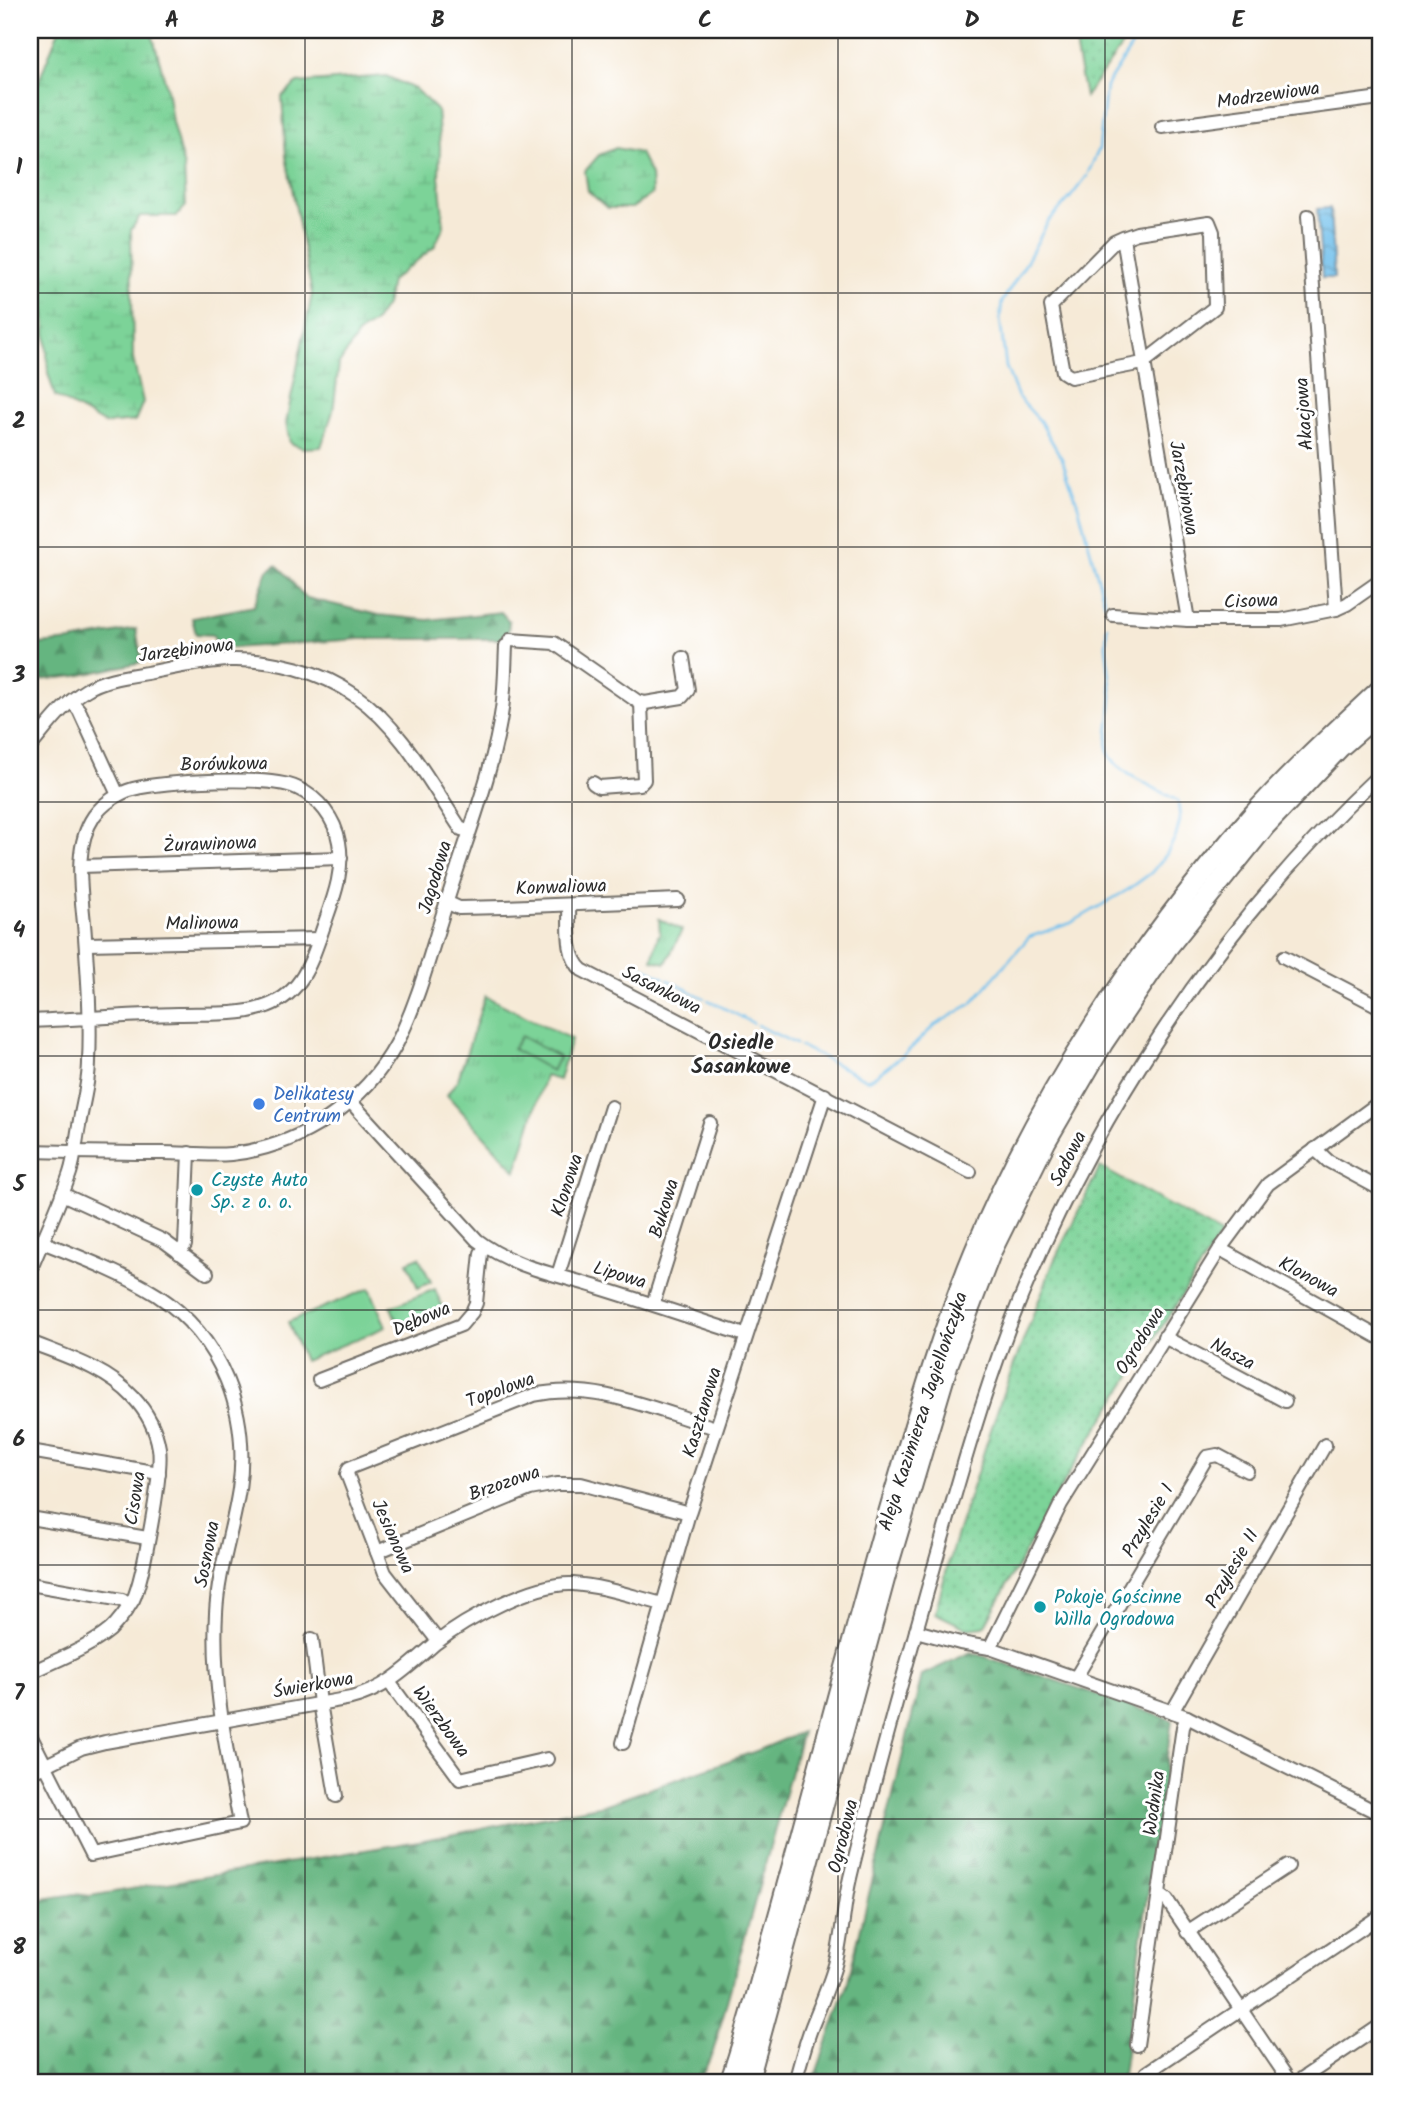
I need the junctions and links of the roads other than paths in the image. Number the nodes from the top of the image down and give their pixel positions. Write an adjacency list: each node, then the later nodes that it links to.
1 (1380, 98): 2 (street, Modrzewiowa)
2 (1161, 127)
3 (1308, 216): 7 (street, Akacjowa)
4 (1123, 238): 5 (street, Jarzębinowa); 5 (street); 5 (street)
5 (1143, 363): 9 (street, Jarzębinowa)
6 (1380, 582): 7 (street, Cisowa)
7 (1336, 609): 9 (street, Cisowa)
8 (1113, 615): 9 (street, Cisowa)
9 (1188, 620)
10 (683, 657): 13 (street)
11 (1380, 690): 96 (highway, Aleja Kazimierza Jagiellończyka)
12 (71, 701): 15 (street, Jarzębinowa); 18 (street); 19 (street, Jarzębinowa)
13 (641, 703): 17 (street); 19 (street, Jagodowa)
14 (1380, 712): 97 (highway, Aleja Kazimierza Jagiellończyka)
15 (30, 747)
16 (1380, 774): 70 (street, Sadowa)
17 (593, 782)
18 (118, 795): 20 (street, Borówkowa); 21 (street, Borówkowa)
19 (469, 831): 23 (street, Jagodowa)
20 (341, 858): 21 (street, Żurawinowa); 25 (street, Borówkowa)
21 (81, 866): 26 (street, Borówkowa)
22 (678, 900): 24 (street, Konwaliowa)
23 (446, 902): 24 (street, Konwaliowa); 32 (street, Jagodowa)
24 (569, 905): 31 (street, Sasankowa)
25 (319, 939): 26 (street, Malinowa); 29 (street, Borówkowa)
26 (86, 944): 29 (street, Borówkowa)
27 (1284, 957): 28 (street)
28 (1380, 1007)
29 (89, 1018): 30 (street); 38 (street, Borówkowa)
30 (30, 1021)
31 (825, 1095): 40 (street, Sasankowa); 51 (street, Kasztanowa)
32 (350, 1101): 39 (street, Jagodowa); 44 (street, Lipowa)
33 (1380, 1102): 36 (street, Ogrodowa)
34 (611, 1107): 49 (street, Klonowa)
35 (710, 1123): 50 (street, Bukowa)
36 (1315, 1149): 41 (street); 45 (street, Ogrodowa)
37 (30, 1151): 38 (street, Jagodowa)
38 (75, 1152): 39 (street, Jagodowa); 42 (street)
39 (189, 1153): 46 (street)
40 (970, 1172)
41 (1380, 1189)
42 (62, 1194): 43 (street); 46 (street)
43 (42, 1242): 47 (street); 80 (street, Sosnowa)
44 (486, 1247): 49 (street, Lipowa); 55 (street, Dębowa)
45 (1220, 1249): 52 (street, Ogrodowa); 53 (street, Klonowa)
46 (179, 1252): 48 (street)
47 (30, 1271)
48 (207, 1273)
49 (558, 1275): 50 (street, Lipowa)
50 (653, 1304): 51 (street, Lipowa)
51 (745, 1335): 57 (street, Kasztanowa)
52 (1164, 1337): 56 (street, Nasza); 73 (street, Ogrodowa)
53 (1380, 1338)
54 (30, 1342): 61 (street, Cisowa)
55 (319, 1380)
56 (1284, 1401)
57 (716, 1428): 62 (street, Topolowa); 63 (street, Kasztanowa)
58 (1325, 1444): 78 (street, Przylesie II)
59 (30, 1451): 61 (street)
60 (1247, 1471): 75 (street, Przylesie I)
61 (159, 1473): 65 (street, Cisowa)
62 (347, 1474): 66 (street, Jesionowa)
63 (689, 1513): 66 (street, Brzozowa); 68 (street, Kasztanowa)
64 (30, 1518): 65 (street)
65 (147, 1538): 69 (street, Cisowa)
66 (376, 1552): 72 (street, Jesionowa)
67 (30, 1584): 69 (street)
68 (663, 1604): 72 (street, Świerkowa); 82 (street, Kasztanowa)
69 (130, 1605): 74 (street, Cisowa)
70 (916, 1631): 73 (street); 98 (street, Ogrodowa)
71 (312, 1639): 77 (street)
72 (439, 1641): 76 (street, Świerkowa)
73 (990, 1648): 75 (street)
74 (30, 1673)
75 (1076, 1677): 78 (street)
76 (389, 1682): 77 (street, Świerkowa); 83 (street, Wierzbowa)
77 (320, 1703): 80 (street, Świerkowa); 86 (street)
78 (1172, 1712): 79 (street)
79 (1187, 1717): 87 (street); 89 (street, Wodnika)
80 (220, 1720): 84 (street, Świerkowa); 84 (street, Sosnowa)
81 (30, 1735): 84 (street)
82 (622, 1743)
83 (547, 1759)
84 (45, 1765): 85 (street, Świerkowa)
85 (30, 1773)
86 (336, 1796)
87 (1380, 1814)
88 (1288, 1866): 91 (street)
89 (1160, 1895): 91 (street); 94 (street, Wodnika)
90 (1380, 1916): 92 (street)
91 (1187, 1932): 92 (street)
92 (1241, 2010): 95 (street); 99 (street)
93 (1380, 2026): 100 (street)
94 (1137, 2045)
95 (1146, 2073)
96 (730, 2082)
97 (748, 2082)
98 (795, 2082)
99 (1290, 2082)
100 (1297, 2082)

